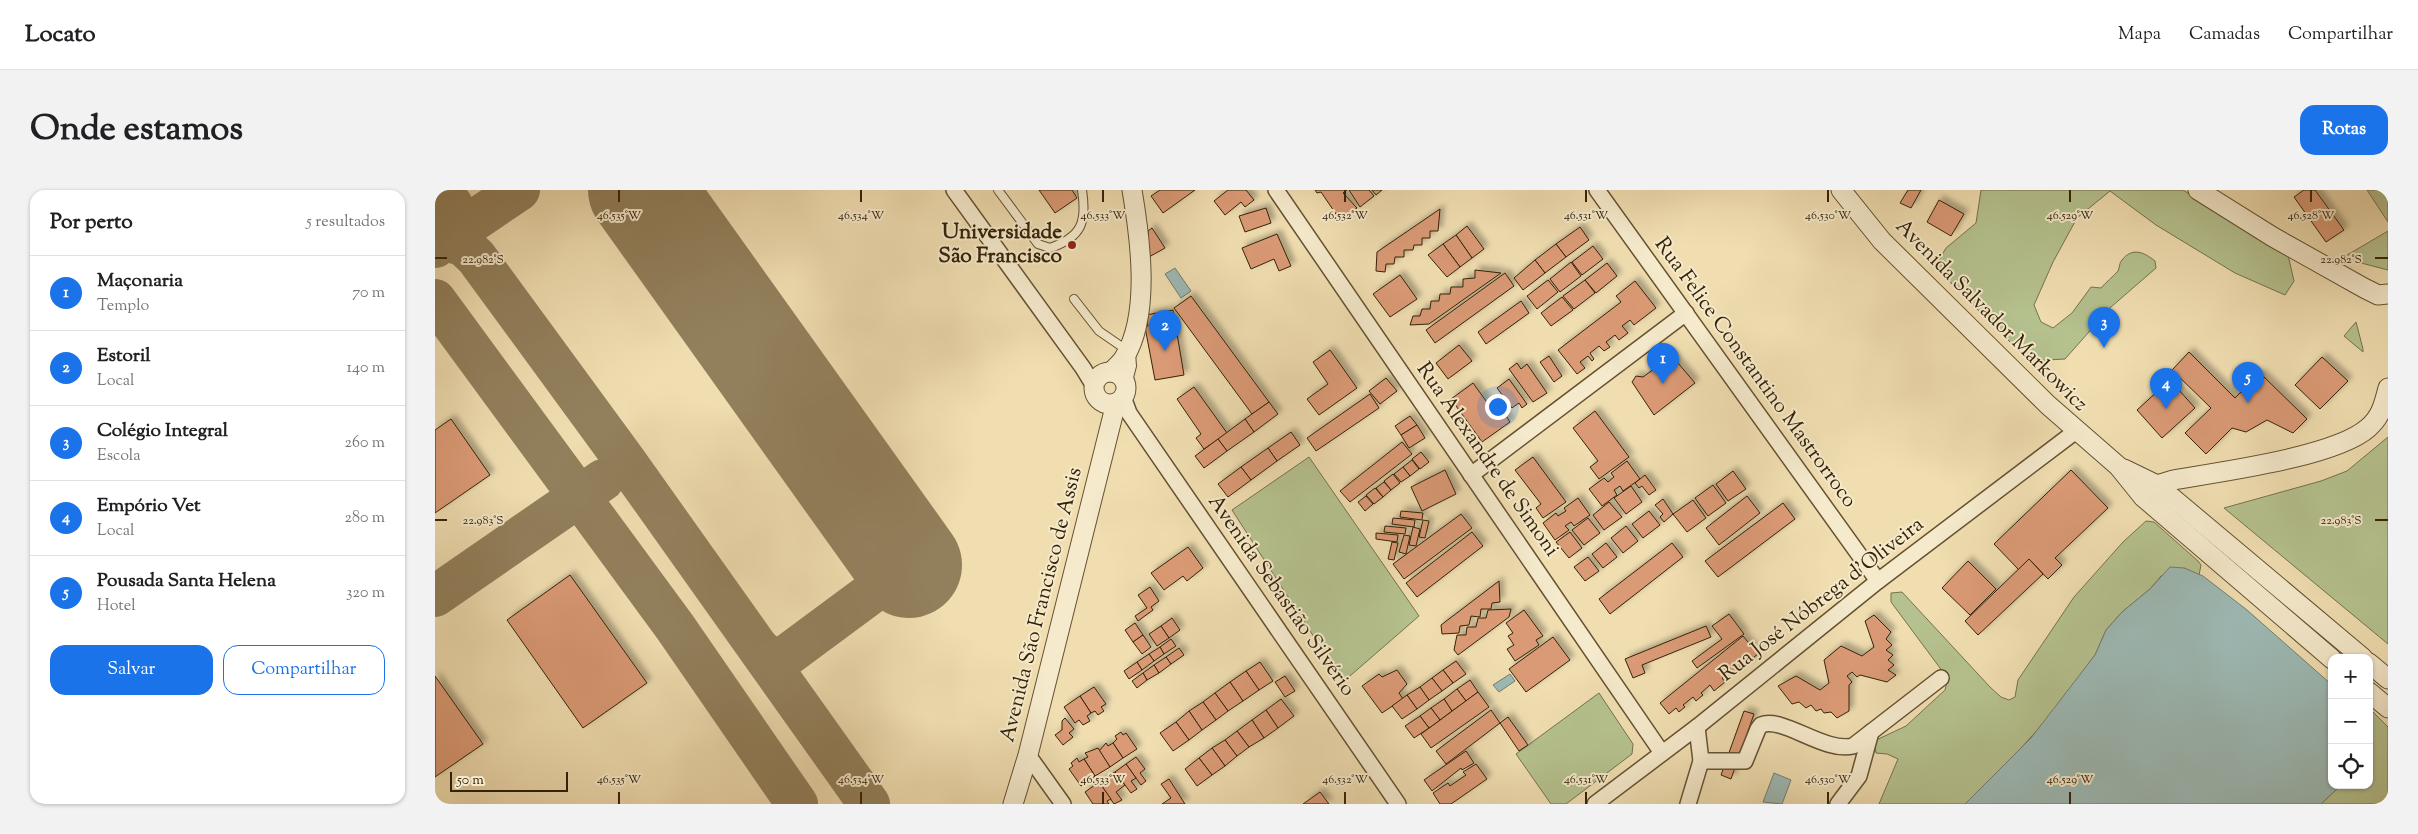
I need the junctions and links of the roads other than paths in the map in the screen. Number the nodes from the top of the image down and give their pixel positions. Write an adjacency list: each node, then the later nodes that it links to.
1 (954, 190): 13 (street)
2 (998, 190): 3 (lane)
3 (1081, 190)
4 (1132, 190): 12 (street)
5 (1276, 190): 18 (street, Rua Alexandre de Simoni)
6 (1597, 190): 11 (street, Rua Felice Constantino Mastrorroco)
7 (1841, 190): 16 (street, Avenida Salvador Markowicz)
8 (2198, 190): 9 (street)
9 (2385, 298)
10 (1074, 299): 12 (lane)
11 (1686, 312): 18 (street); 21 (street, Rua Felice Constantino Mastrorroco)
12 (1128, 350): 13 (street); 15 (lane)
13 (1103, 377): 15 (street); 15 (street)
14 (2388, 388): 19 (street)
15 (1119, 404): 32 (street, Avenida São Francisco de Assis); 36 (street, Avenida Sebastião Silvério)
16 (2076, 431): 17 (street, Avenida Salvador Markowicz); 21 (street, Rua José Nóbrega d'Oliveira)
17 (2118, 466): 19 (street, Avenida Salvador Markowicz); 20 (street, Avenida Salvador Markowicz)
18 (1471, 475): 31 (street, Rua Alexandre de Simoni)
19 (2157, 484): 20 (street); 22 (street, Avenida Salvador Markowicz)
20 (2143, 497): 23 (street, Avenida Salvador Markowicz)
21 (1878, 581): 29 (street, Rua José Nóbrega d'Oliveira)
22 (2358, 654)
23 (2328, 657)
24 (2373, 666): 26 (street)
25 (1941, 678): 30 (street)
26 (2388, 679)
27 (2373, 695): 28 (street)
28 (2388, 708)
29 (1697, 727): 31 (street, Rua José Nóbrega d'Oliveira); 33 (street)
30 (1871, 732): 33 (street); 39 (street)
31 (1662, 753): 37 (street, Rua José Nóbrega d'Oliveira)
32 (1028, 755): 34 (street, Avenida São Francisco de Assis); 35 (street)
33 (1701, 761): 38 (street)
34 (1013, 804)
35 (1063, 804)
36 (1398, 804)
37 (1595, 804)
38 (1688, 804)
39 (1838, 804)

